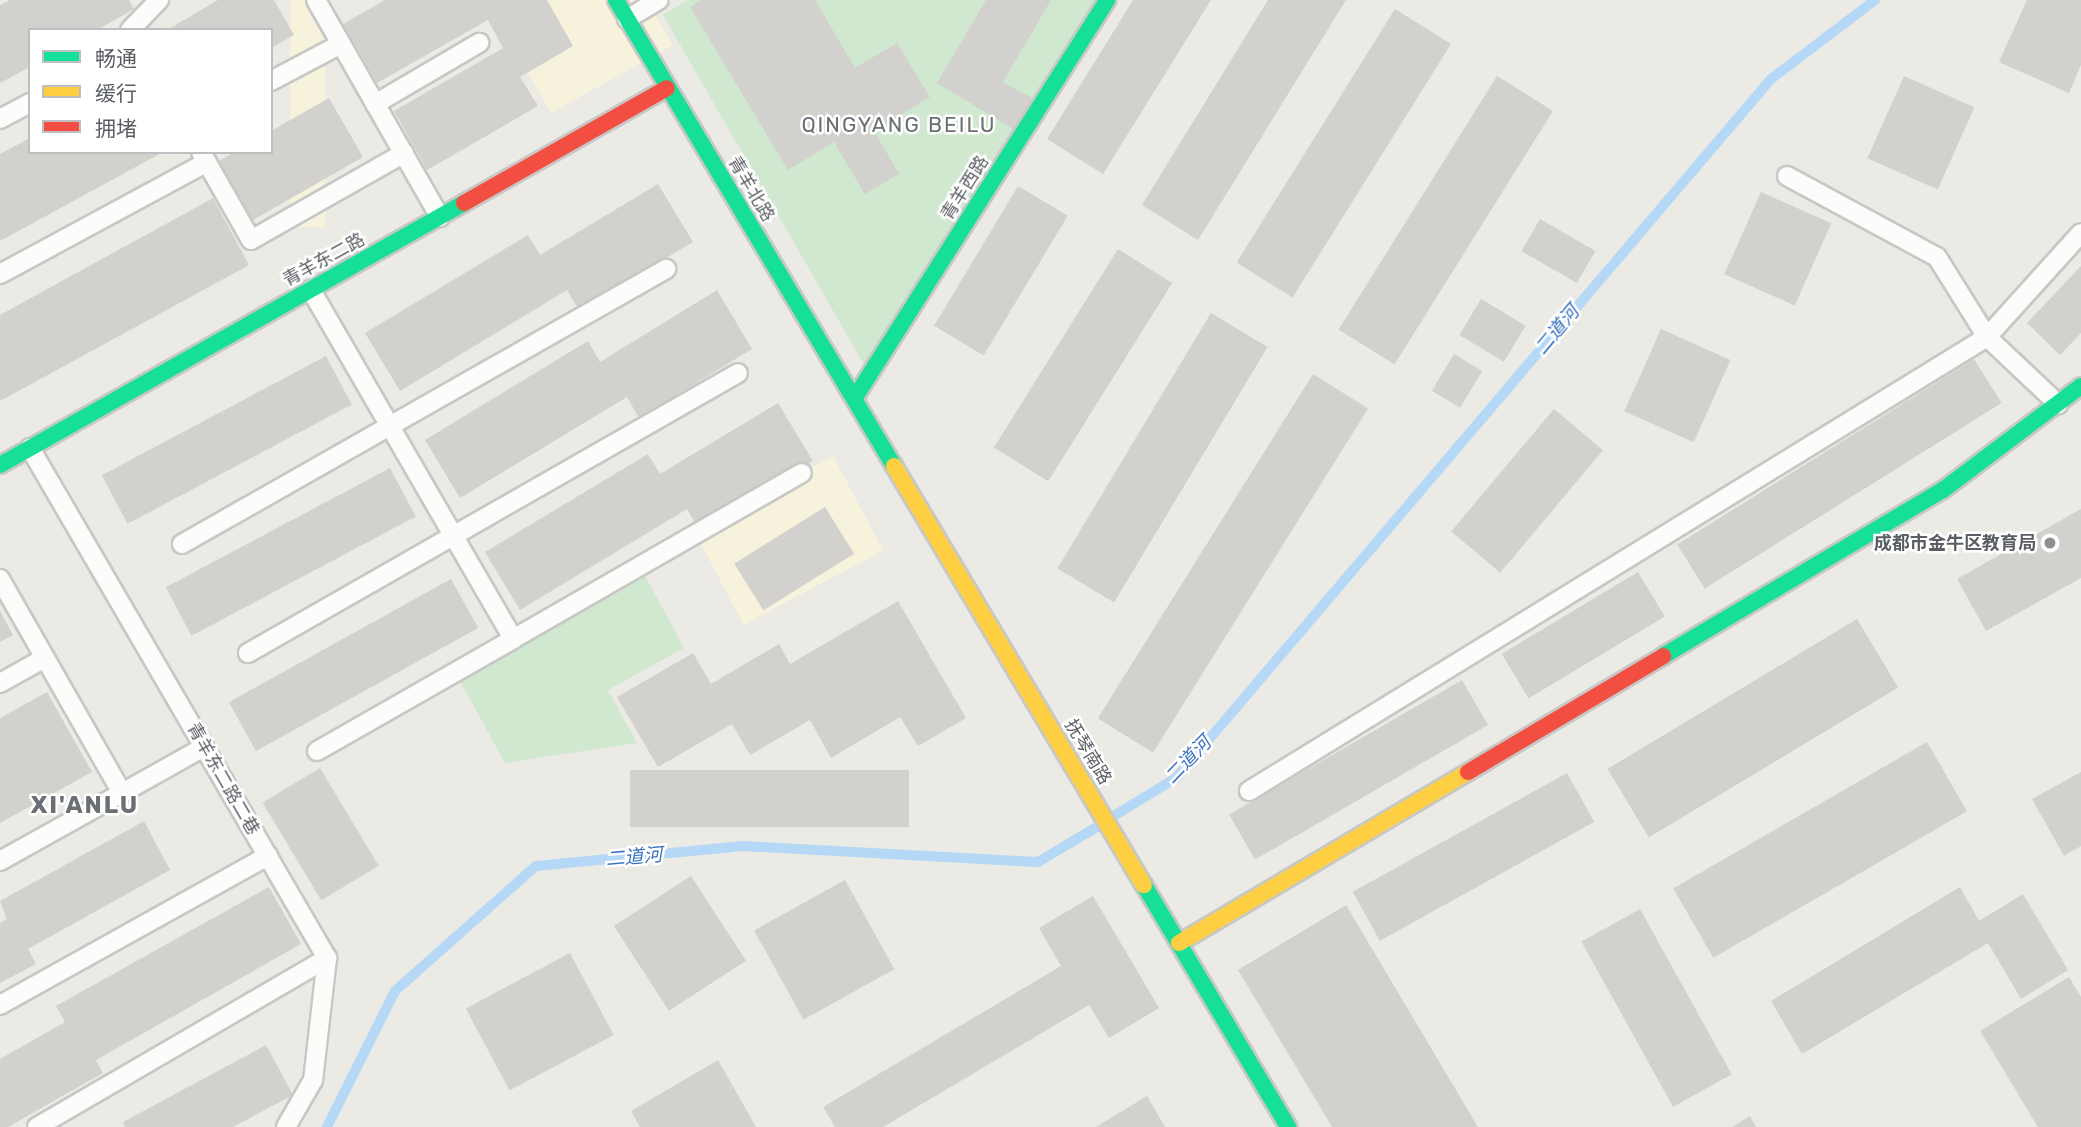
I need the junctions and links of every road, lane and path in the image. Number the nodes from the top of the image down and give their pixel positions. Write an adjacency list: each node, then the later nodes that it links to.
1 (159, 0): 7 (lane)
2 (316, 0): 9 (lane)
3 (616, 0): 6 (street, 青羊北路)
4 (659, 0): 6 (lane)
5 (1107, 0): 26 (street, 青羊西路)
6 (627, 19): 11 (street, 青羊北路)
7 (132, 28)
8 (479, 43): 13 (lane)
9 (341, 44): 10 (lane); 13 (lane)
10 (273, 80)
11 (667, 88): 18 (street, 青羊东二路); 26 (street, 青羊北路)
12 (28, 104): 14 (lane)
13 (375, 104): 15 (lane)
14 (0, 119)
15 (404, 153): 16 (lane); 18 (lane)
16 (204, 157): 21 (lane)
17 (1787, 176): 23 (lane)
18 (440, 217): 22 (street, 青羊东二路)
19 (2081, 233): 23 (lane)
20 (666, 269): 28 (lane)
21 (0, 274)
22 (311, 289): 28 (lane); 29 (street, 青羊东二路)
23 (1987, 337): 27 (lane); 41 (lane)
24 (738, 373): 32 (lane)
25 (2081, 386): 27 (street)
26 (856, 396): 45 (street, 抚琴南路)
27 (2058, 404): 45 (street)
28 (391, 428): 32 (lane); 33 (lane)
29 (30, 448): 30 (street, 青羊东二路); 39 (lane, 青羊东二路二巷)
30 (0, 465)
31 (802, 473): 35 (lane)
32 (455, 537): 35 (lane); 36 (lane)
33 (182, 544)
34 (0, 579): 37 (lane)
35 (513, 639): 40 (lane)
36 (248, 653)
37 (46, 658): 38 (lane); 42 (lane)
38 (0, 683)
39 (204, 747): 42 (lane); 43 (lane, 青羊东二路二巷)
40 (317, 751)
41 (1249, 791)
42 (122, 793): 44 (lane)
43 (268, 856): 46 (lane, 青羊东二路二巷); 47 (lane)
44 (0, 861)
45 (1179, 943): 50 (street, 抚琴南路)
46 (327, 958): 48 (lane); 49 (lane)
47 (0, 1005)
48 (37, 1127)
49 (286, 1127)
50 (1288, 1127)

